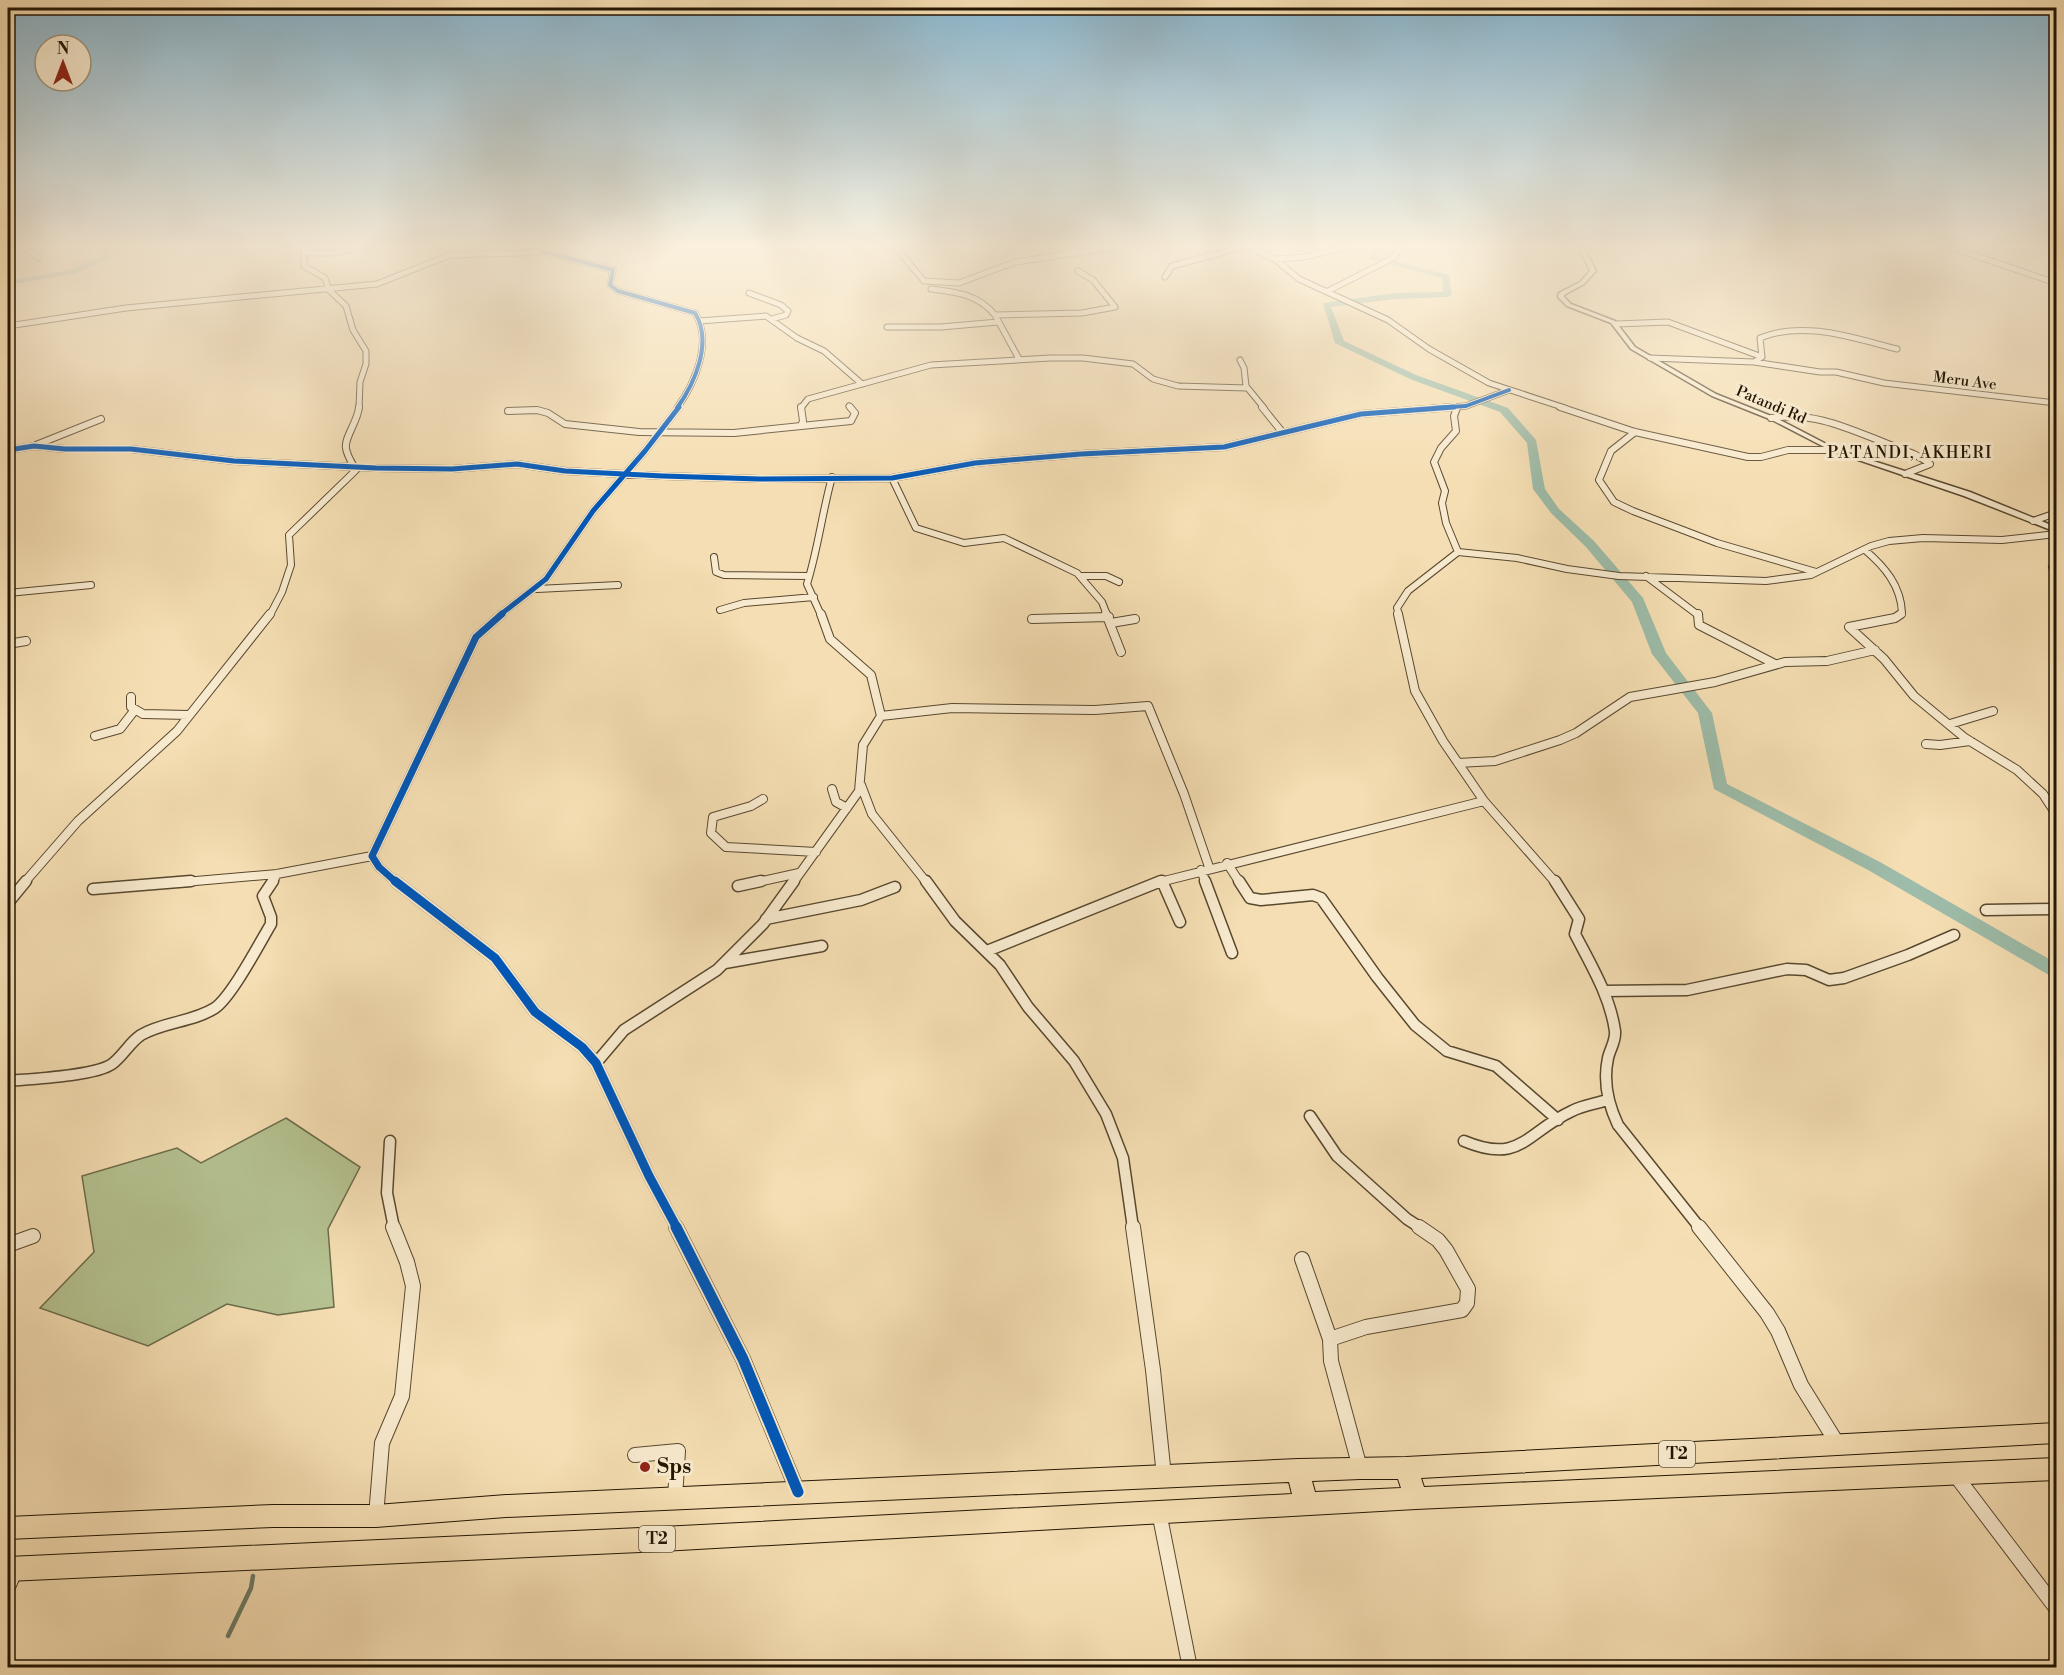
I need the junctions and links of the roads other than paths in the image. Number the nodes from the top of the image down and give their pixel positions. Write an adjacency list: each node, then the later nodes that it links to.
1 (351, 326): 32 (street)
2 (700, 326): 26 (street)
3 (781, 326): 16 (street)
4 (952, 326): 9 (street)
5 (1001, 326): 13 (street)
6 (1397, 326): 18 (street)
7 (1617, 326): 12 (street, Patandi Rd)
8 (1680, 326): 11 (street)
9 (887, 327)
10 (1897, 349): 11 (street)
11 (1762, 357): 15 (street)
12 (1650, 358): 15 (street, Meru Ave); 24 (street, Patandi Rd)
13 (1019, 359): 16 (street); 17 (street)
14 (1240, 360): 17 (street)
15 (1754, 362): 19 (street, Meru Ave)
16 (862, 384): 25 (street)
17 (1247, 388): 28 (street)
18 (1509, 390): 21 (street); 27 (street)
19 (2056, 403)
20 (849, 406): 25 (street)
21 (1456, 408): 28 (street); 41 (street)
22 (508, 411): 26 (street)
23 (101, 418): 29 (street)
24 (1772, 418): 31 (street, Patandi Rd); 33 (street)
25 (801, 426): 26 (street)
26 (660, 432): 34 (street)
27 (1635, 432): 31 (street); 43 (street)
28 (1284, 433): 36 (street)
29 (34, 446): 30 (street); 32 (street)
30 (8, 450)
31 (1834, 450): 33 (street, Patandi Rd)
32 (356, 466): 34 (street); 65 (street)
33 (1905, 474): 38 (street, Patandi Rd)
34 (624, 475): 35 (street); 50 (street)
35 (831, 477): 36 (street); 44 (street)
36 (892, 478): 45 (street)
37 (2056, 513): 38 (street)
38 (2034, 521): 39 (street, Patandi Rd)
39 (2056, 532): 40 (street)
40 (1865, 550): 43 (street); 59 (street)
41 (1458, 552): 46 (street); 73 (street)
42 (714, 557): 44 (street)
43 (1816, 572): 46 (street)
44 (809, 576): 52 (street)
45 (1080, 576): 47 (street); 56 (street)
46 (1646, 576): 61 (street)
47 (1119, 582)
48 (91, 585): 51 (street)
49 (618, 585): 50 (street)
50 (537, 589): 81 (street)
51 (8, 593)
52 (814, 597): 53 (street); 66 (street)
53 (720, 610)
54 (1135, 618): 56 (street)
55 (1032, 619): 56 (street)
56 (1110, 620): 60 (street)
57 (26, 641): 58 (street)
58 (8, 644)
59 (1875, 650): 61 (street); 67 (street)
60 (1121, 652)
61 (1775, 664): 73 (street)
62 (131, 697): 63 (street)
63 (134, 711): 65 (street); 68 (street)
64 (1992, 711): 67 (street)
65 (189, 715): 90 (street)
66 (882, 716): 74 (street); 83 (street)
67 (1950, 724): 69 (street)
68 (95, 736)
69 (1970, 741): 70 (street); 71 (street)
70 (1926, 744)
71 (1985, 750): 72 (street); 79 (street)
72 (1994, 760)
73 (1458, 763): 77 (street)
74 (861, 785): 78 (street); 97 (street)
75 (832, 789): 78 (street)
76 (763, 799): 80 (street)
77 (1484, 801): 82 (street); 100 (street)
78 (847, 808): 80 (street)
79 (2056, 814)
80 (816, 852): 84 (street)
81 (372, 856): 85 (street); 101 (street)
82 (1227, 863): 83 (street); 105 (street)
83 (1205, 868): 86 (street); 98 (street)
84 (799, 873): 87 (street); 93 (street)
85 (277, 874): 89 (street); 102 (street)
86 (1162, 880): 94 (street); 97 (street)
87 (738, 886)
88 (895, 887): 93 (street)
89 (93, 889)
90 (8, 903)
91 (2056, 909): 92 (street)
92 (1986, 910)
93 (766, 920): 99 (street)
94 (1180, 922)
95 (1954, 935): 100 (street)
96 (822, 946): 99 (street)
97 (987, 951): 120 (street)
98 (1232, 953)
99 (725, 963): 101 (street)
100 (1604, 991): 103 (street)
101 (596, 1063): 121 (street)
102 (8, 1081)
103 (1607, 1101): 105 (street); 113 (street)
104 (1310, 1116): 111 (street)
105 (1558, 1120): 107 (street)
106 (390, 1141): 126 (street)
107 (1464, 1141)
108 (33, 1236): 109 (street)
109 (8, 1245)
110 (1302, 1259): 111 (street)
111 (1330, 1339): 115 (street)
112 (2056, 1433): 113 (highway, T2)
113 (1838, 1445): 116 (highway, T2)
114 (635, 1455): 122 (street)
115 (1360, 1468): 116 (highway, T2); 118 (highway, T2)
116 (1406, 1468): 123 (highway)
117 (2056, 1469): 119 (highway, T2)
118 (1298, 1470): 120 (highway, T2); 124 (highway)
119 (1954, 1474): 123 (highway, T2); 129 (street)
120 (1164, 1476): 121 (highway, T2)
121 (798, 1491): 122 (highway, T2)
122 (675, 1498): 126 (highway, T2)
123 (1416, 1498): 124 (highway, T2)
124 (1306, 1504): 125 (highway, T2)
125 (1159, 1512): 128 (highway, T2); 130 (street)
126 (376, 1516): 127 (highway, T2)
127 (8, 1528)
128 (10, 1575)
129 (2056, 1608)
130 (1190, 1668)

